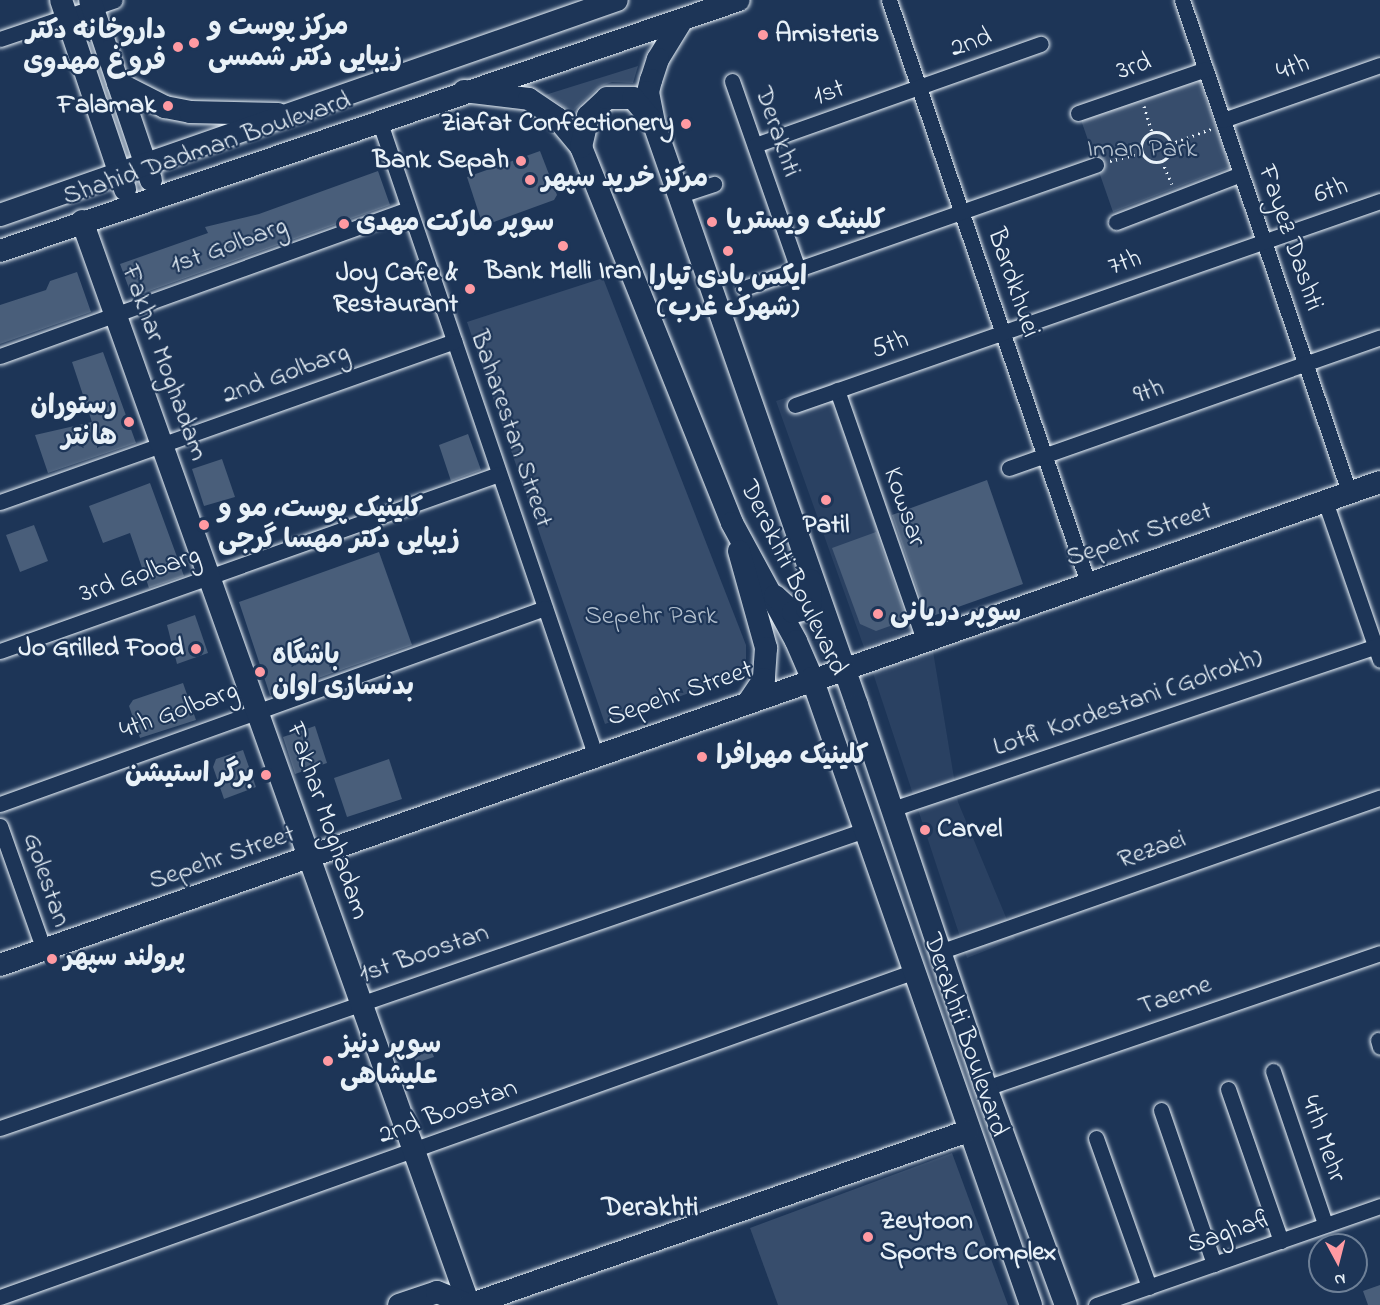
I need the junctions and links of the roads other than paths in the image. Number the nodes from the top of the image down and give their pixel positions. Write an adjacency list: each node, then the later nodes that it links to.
1 (115, 0): 6 (street)
2 (617, 0): 18 (main road, Shahid Dadman Boulevard)
3 (739, 0): 8 (main road, Shahid Dadman Boulevard)
4 (889, 0): 15 (street, Bardkhuei)
5 (1182, 0): 12 (street, Fayez Dashti)
6 (91, 4): 7 (street); 14 (main road)
7 (64, 8): 9 (street); 27 (main road)
8 (682, 20): 16 (main road, Shahid Dadman Boulevard); 21 (main road, Derakhti Boulevard)
9 (0, 39)
10 (1041, 44): 15 (street, 2nd)
11 (1380, 64): 20 (street, 4th)
12 (1206, 69): 17 (street, 3rd); 20 (street, Fayez Dashti)
13 (732, 81): 22 (street, Derakhti)
14 (118, 82): 18 (main road); 25 (main road)
15 (919, 90): 22 (street, 1st); 34 (street, Bardkhuei)
16 (464, 92): 19 (main road, Shahid Dadman Boulevard); 23 (main road, Derakhti Boulevard)
17 (1078, 113)
18 (293, 115): 25 (main road, Shahid Dadman Boulevard)
19 (379, 120): 30 (main road, Shahid Dadman Boulevard); 33 (street, Baharestan Street)
20 (1219, 123): 26 (street, Fayez Dashti)
21 (654, 124): 23 (main road); 29 (main road, Derakhti Boulevard)
22 (755, 145): 40 (street, Derakhti)
23 (581, 147): 58 (main road, Derakhti Boulevard)
24 (1096, 165): 34 (street)
25 (146, 167): 27 (main road, Shahid Dadman Boulevard); 30 (main road)
26 (1241, 174): 37 (street); 38 (street, Fayez Dashti)
27 (121, 176): 32 (main road); 35 (main road, Shahid Dadman Boulevard)
28 (714, 184): 29 (street)
29 (680, 195): 59 (main road, Derakhti Boulevard)
30 (157, 196): 32 (main road, Shahid Dadman Boulevard)
31 (1380, 201): 38 (street, 6th)
32 (130, 204): 36 (main road, Shahid Dadman Boulevard)
33 (408, 209): 42 (street, 1st Golbarg); 45 (street, Baharestan Street)
34 (961, 212): 40 (street); 43 (street, Bardkhuei)
35 (0, 215)
36 (82, 221): 39 (main road, Shahid Dadman Boulevard); 42 (main road, Fakhar Moghadam)
37 (1116, 222)
38 (1264, 241): 43 (street, 7th); 47 (street, Fayez Dashti)
39 (0, 250)
40 (798, 269): 41 (street)
41 (744, 288)
42 (117, 314): 46 (street, 1st Golbarg); 50 (main road, Fakhar Moghadam)
43 (1003, 333): 48 (street, 5th); 51 (street, Bardkhuei)
44 (1380, 337): 47 (street, 9th)
45 (453, 341): 50 (street, 2nd Golbarg); 53 (street, Baharestan Street)
46 (0, 356)
47 (1305, 363): 51 (street, 9th); 55 (street, Fayez Dashti)
48 (837, 390): 49 (street, 5th); 64 (street, Kowsar)
49 (795, 405)
50 (164, 445): 56 (street, 2nd Golbarg); 60 (main road, Fakhar Moghadam)
51 (1045, 456): 52 (street, 9th); 61 (street, Bardkhuei)
52 (1009, 468)
53 (499, 474): 60 (street, 3rd Golbarg); 63 (street, Baharestan Street)
54 (1380, 482): 55 (main road, Sepehr Street)
55 (1349, 492): 57 (main road, Sepehr Street)
56 (0, 501)
57 (1325, 501): 61 (main road, Sepehr Street); 65 (street)
58 (732, 524): 62 (main road, Derakhti Boulevard); 69 (main road)
59 (808, 566): 62 (main road); 67 (main road, Derakhti Boulevard)
60 (211, 577): 66 (street, 3rd Golbarg); 70 (main road, Fakhar Moghadam)
61 (1088, 583): 64 (main road, Sepehr Street)
62 (770, 591): 68 (main road, Derakhti Boulevard)
63 (545, 608): 70 (street, 4th Golbarg); 72 (street, Baharestan Street)
64 (924, 640): 67 (main road, Sepehr Street)
65 (1378, 650): 76 (street, Lotfi Kordestani (Golrokh))
66 (0, 651)
67 (844, 668): 68 (main road, Sepehr Street); 71 (main road, Derakhti Boulevard)
68 (812, 678): 69 (main road, Sepehr Street); 73 (main road, Derakhti Boulevard)
69 (749, 700): 72 (main road, Sepehr Street)
70 (258, 710): 75 (street, 4th Golbarg); 79 (main road, Fakhar Moghadam)
71 (873, 753): 73 (main road); 76 (main road, Derakhti Boulevard)
72 (595, 754): 79 (main road, Sepehr Street)
73 (843, 764): 78 (main road, Derakhti Boulevard)
74 (1380, 798): 81 (street, Rezaei)
75 (0, 804)
76 (892, 809): 81 (main road, Derakhti Boulevard)
77 (0, 826): 80 (street, Golestan)
78 (865, 830): 84 (main road, Derakhti Boulevard); 85 (street, 1st Boostan)
79 (310, 858): 80 (main road, Sepehr Street); 85 (main road, Fakhar Moghadam)
80 (44, 950): 83 (main road, Sepehr Street)
81 (942, 951): 87 (main road, Derakhti Boulevard)
82 (1380, 953): 87 (street, Taeme)
83 (0, 965)
84 (912, 972): 91 (main road, Derakhti Boulevard); 93 (street, 2nd Boostan)
85 (361, 1002): 90 (street, 1st Boostan); 93 (main road, Fakhar Moghadam)
86 (1273, 1071): 95 (street, 4th Mehr)
87 (987, 1088): 103 (main road, Derakhti Boulevard)
88 (1228, 1089): 96 (street)
89 (1161, 1110): 97 (street)
90 (0, 1128)
91 (968, 1131): 101 (main road); 102 (main road, Derakhti Boulevard)
92 (1096, 1137): 98 (street)
93 (415, 1151): 99 (street, 2nd Boostan); 101 (main road, Fakhar Moghadam)
94 (1380, 1206): 95 (street, Saghafi)
95 (1325, 1224): 96 (street, Saghafi)
96 (1281, 1241): 97 (street, Saghafi)
97 (1214, 1264): 98 (street, Saghafi)
98 (1149, 1287): 104 (street, Saghafi)
99 (0, 1297)
100 (399, 1305): 101 (main road)
101 (469, 1305)
102 (1031, 1305)
103 (1066, 1305)
104 (1096, 1305)

